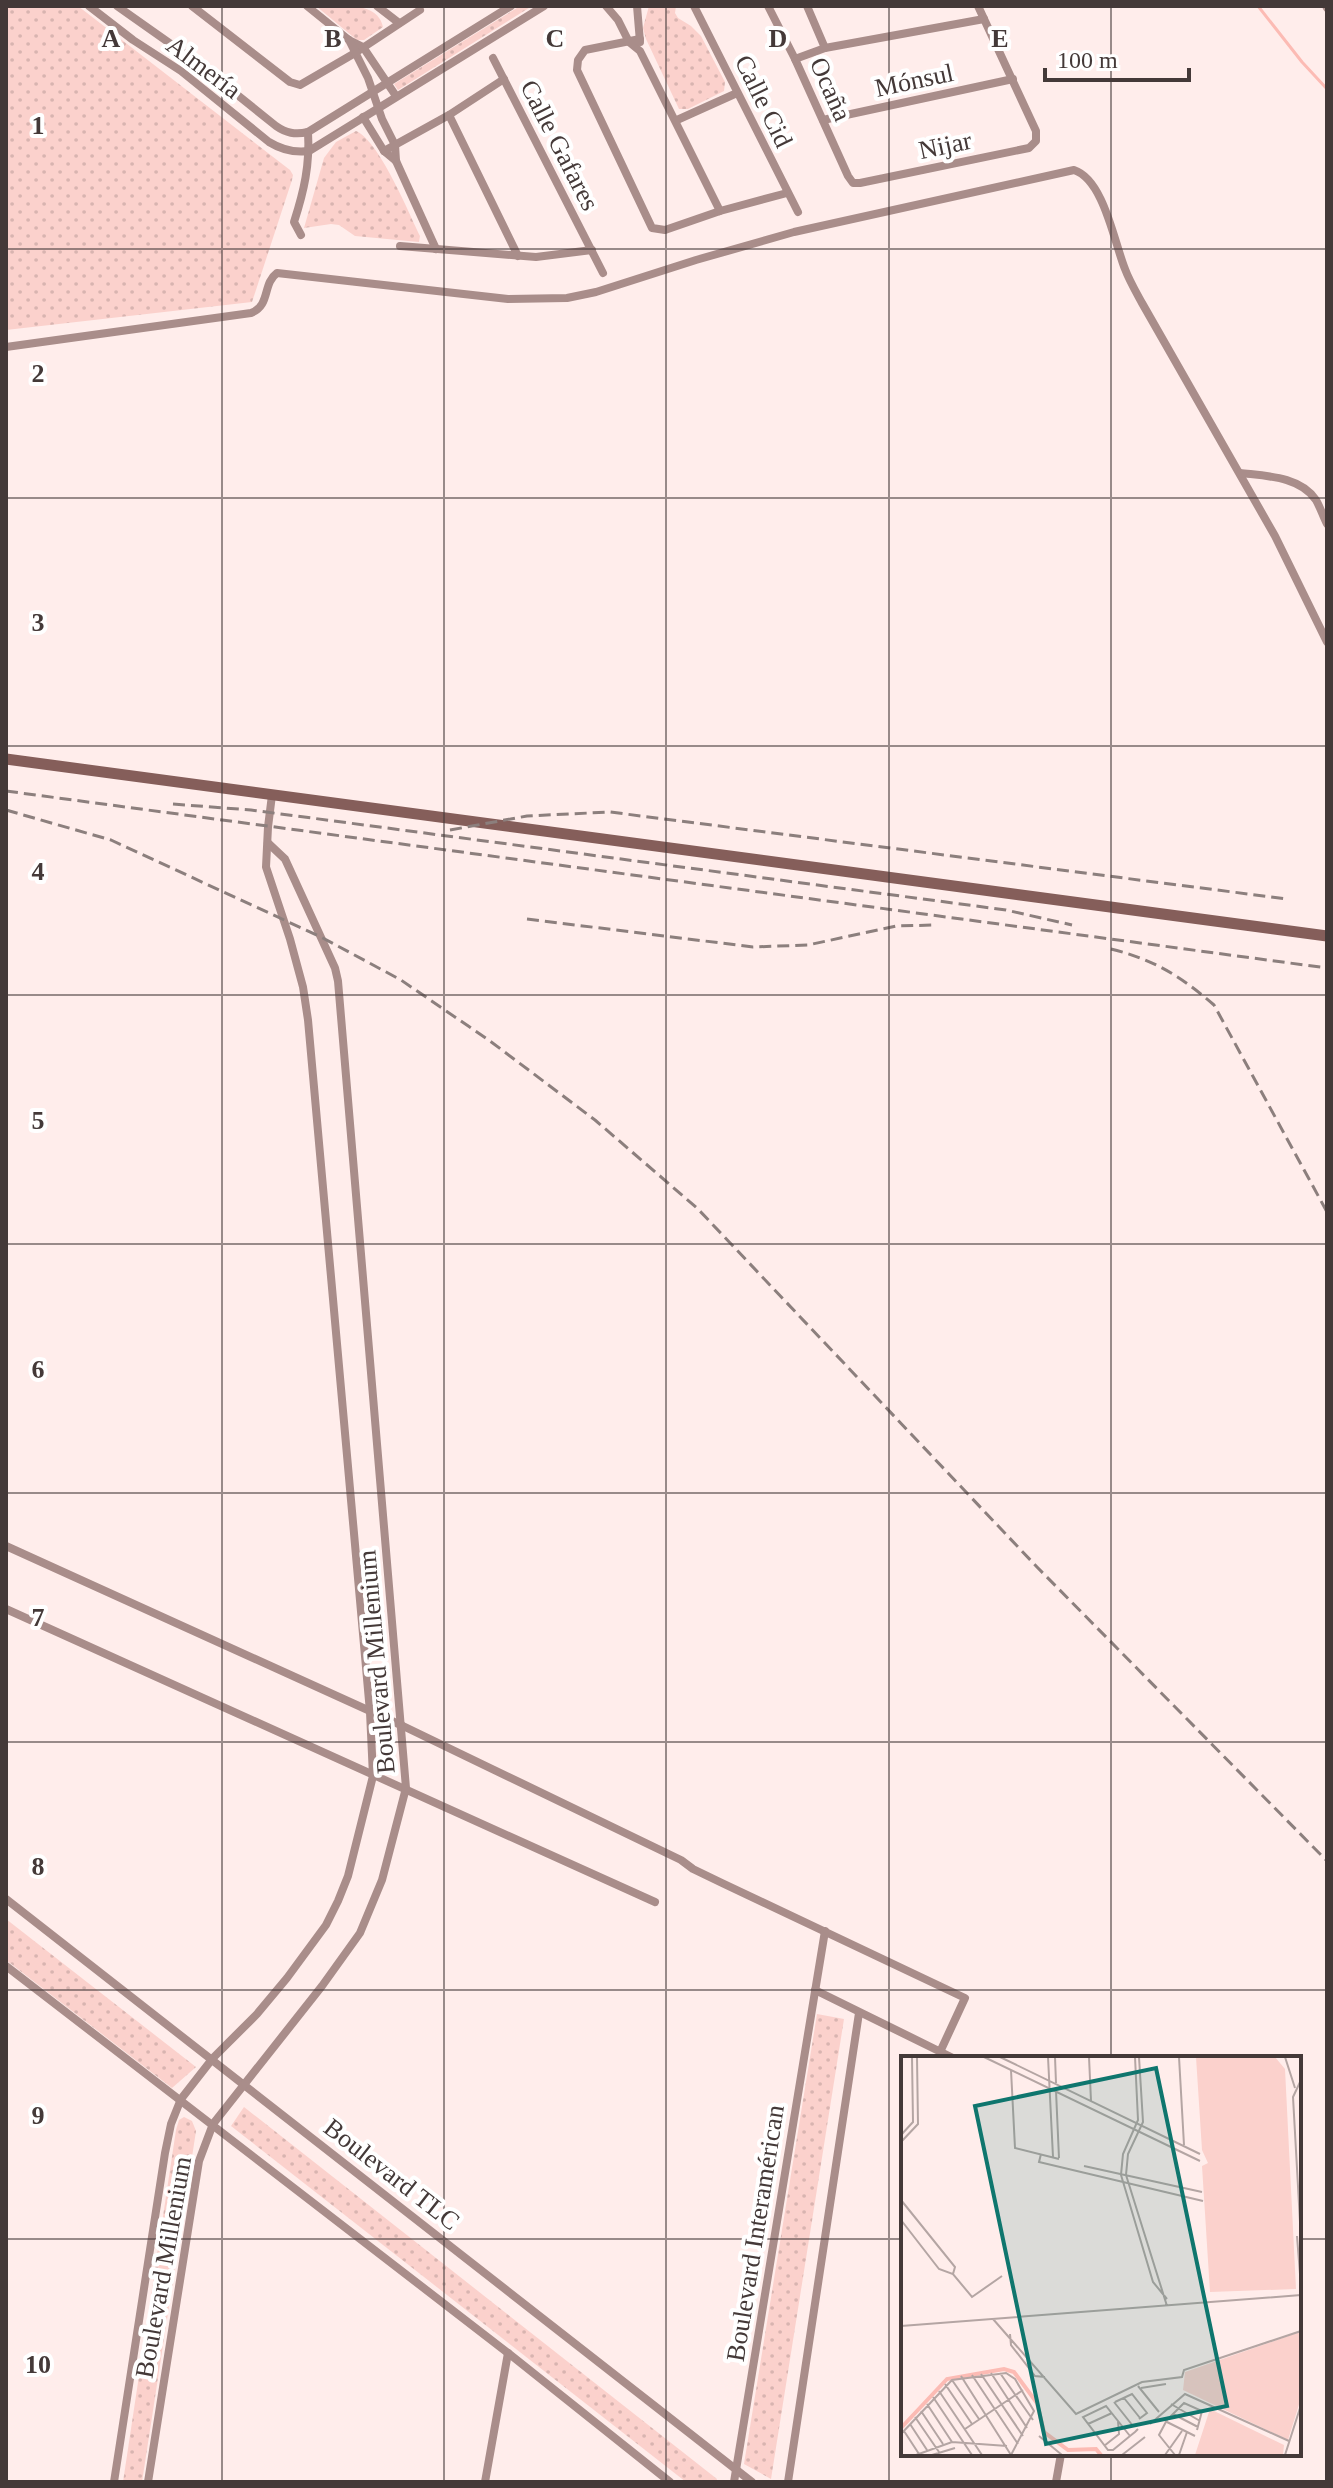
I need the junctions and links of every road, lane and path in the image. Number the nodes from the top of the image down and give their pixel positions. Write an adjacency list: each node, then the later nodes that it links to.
1 (117, 6): 37 (street, Almería)
2 (192, 6): 23 (street)
3 (307, 6): 18 (street)
4 (377, 6): 16 (street)
5 (511, 6): 28 (street)
6 (544, 6): 31 (street)
7 (606, 6): 19 (street)
8 (637, 6): 17 (street)
9 (694, 6): 30 (street, Calle Cid)
10 (768, 6): 25 (street, Ocaña)
11 (807, 6): 21 (street)
12 (978, 6): 15 (street)
13 (93, 7): 39 (street, Almería)
14 (420, 10): 16 (street)
15 (984, 19): 21 (street); 27 (street)
16 (399, 23): 20 (street)
17 (640, 39): 19 (street); 22 (street)
18 (349, 40): 20 (street); 23 (street)
19 (629, 42): 22 (street); 44 (street)
20 (363, 47): 23 (street); 28 (street)
21 (825, 48): 25 (street)
22 (640, 51): 35 (street)
23 (355, 53): 29 (street)
24 (493, 58): 26 (street, Calle Gafares)
25 (795, 59): 36 (street, Ocaña)
26 (504, 79): 33 (street); 49 (street, Calle Gafares)
27 (1013, 79): 36 (street, Mónsul); 42 (street, Nijar)
28 (388, 82): 29 (street); 31 (street)
29 (372, 91): 32 (street); 37 (street)
30 (737, 93): 35 (street); 43 (street, Calle Cid)
31 (396, 96): 32 (street)
32 (378, 108): 34 (street); 38 (street)
33 (449, 115): 38 (street); 50 (street)
34 (363, 117): 39 (street); 40 (street)
35 (677, 120): 44 (street)
36 (823, 120): 42 (street, Ocaña)
37 (308, 132): 39 (street)
38 (395, 145): 40 (street); 41 (street)
39 (309, 151): 46 (street)
40 (384, 151): 41 (street)
41 (396, 161): 48 (street)
42 (860, 183)
43 (787, 193): 44 (street); 45 (street, Calle Cid)
44 (720, 211)
45 (798, 212)
46 (301, 235)
47 (400, 246): 48 (street)
48 (436, 249): 50 (street)
49 (592, 250): 50 (street); 51 (street, Calle Gafares)
50 (518, 256)
51 (603, 273)
52 (6, 347): 53 (street)
53 (1240, 473): 54 (street); 55 (street)
54 (1327, 524)
55 (1327, 642)
56 (6, 759): 57 (street)
57 (272, 795): 58 (street, Boulevard Millenium); 59 (street)
58 (268, 843): 62 (street, Boulevard Millenium); 63 (street, Boulevard Millenium)
59 (1327, 936)
60 (6, 1546): 62 (street)
61 (6, 1609): 64 (street)
62 (370, 1712): 63 (street); 64 (street, Boulevard Millenium)
63 (403, 1726): 65 (street, Boulevard Millenium); 68 (street)
64 (373, 1776): 65 (street); 74 (street, Boulevard Millenium)
65 (406, 1788): 67 (street); 75 (street, Boulevard Millenium)
66 (6, 1899): 74 (street, Boulevard TLC)
67 (655, 1902)
68 (825, 1931): 70 (street, Boulevard Interamérican); 72 (street)
69 (6, 1966): 76 (street)
70 (815, 1990): 71 (street); 80 (street, Boulevard Interamérican)
71 (859, 2013): 72 (street); 87 (street)
72 (940, 2052): 73 (street)
73 (949, 2056)
74 (213, 2058): 75 (street, Boulevard TLC); 76 (street, Boulevard Millenium)
75 (243, 2083): 77 (street, Boulevard Millenium); 80 (street, Boulevard TLC)
76 (181, 2099): 77 (street); 81 (street, Boulevard Millenium)
77 (213, 2124): 78 (street); 82 (street, Boulevard Millenium)
78 (508, 2353): 83 (street); 84 (street)
79 (1061, 2456): 88 (street)
80 (737, 2470): 85 (street, Boulevard Interamérican); 86 (street, Boulevard TLC)
81 (114, 2482)
82 (148, 2482)
83 (485, 2482)
84 (670, 2482)
85 (734, 2482)
86 (752, 2482)
87 (788, 2482)
88 (1056, 2482)

